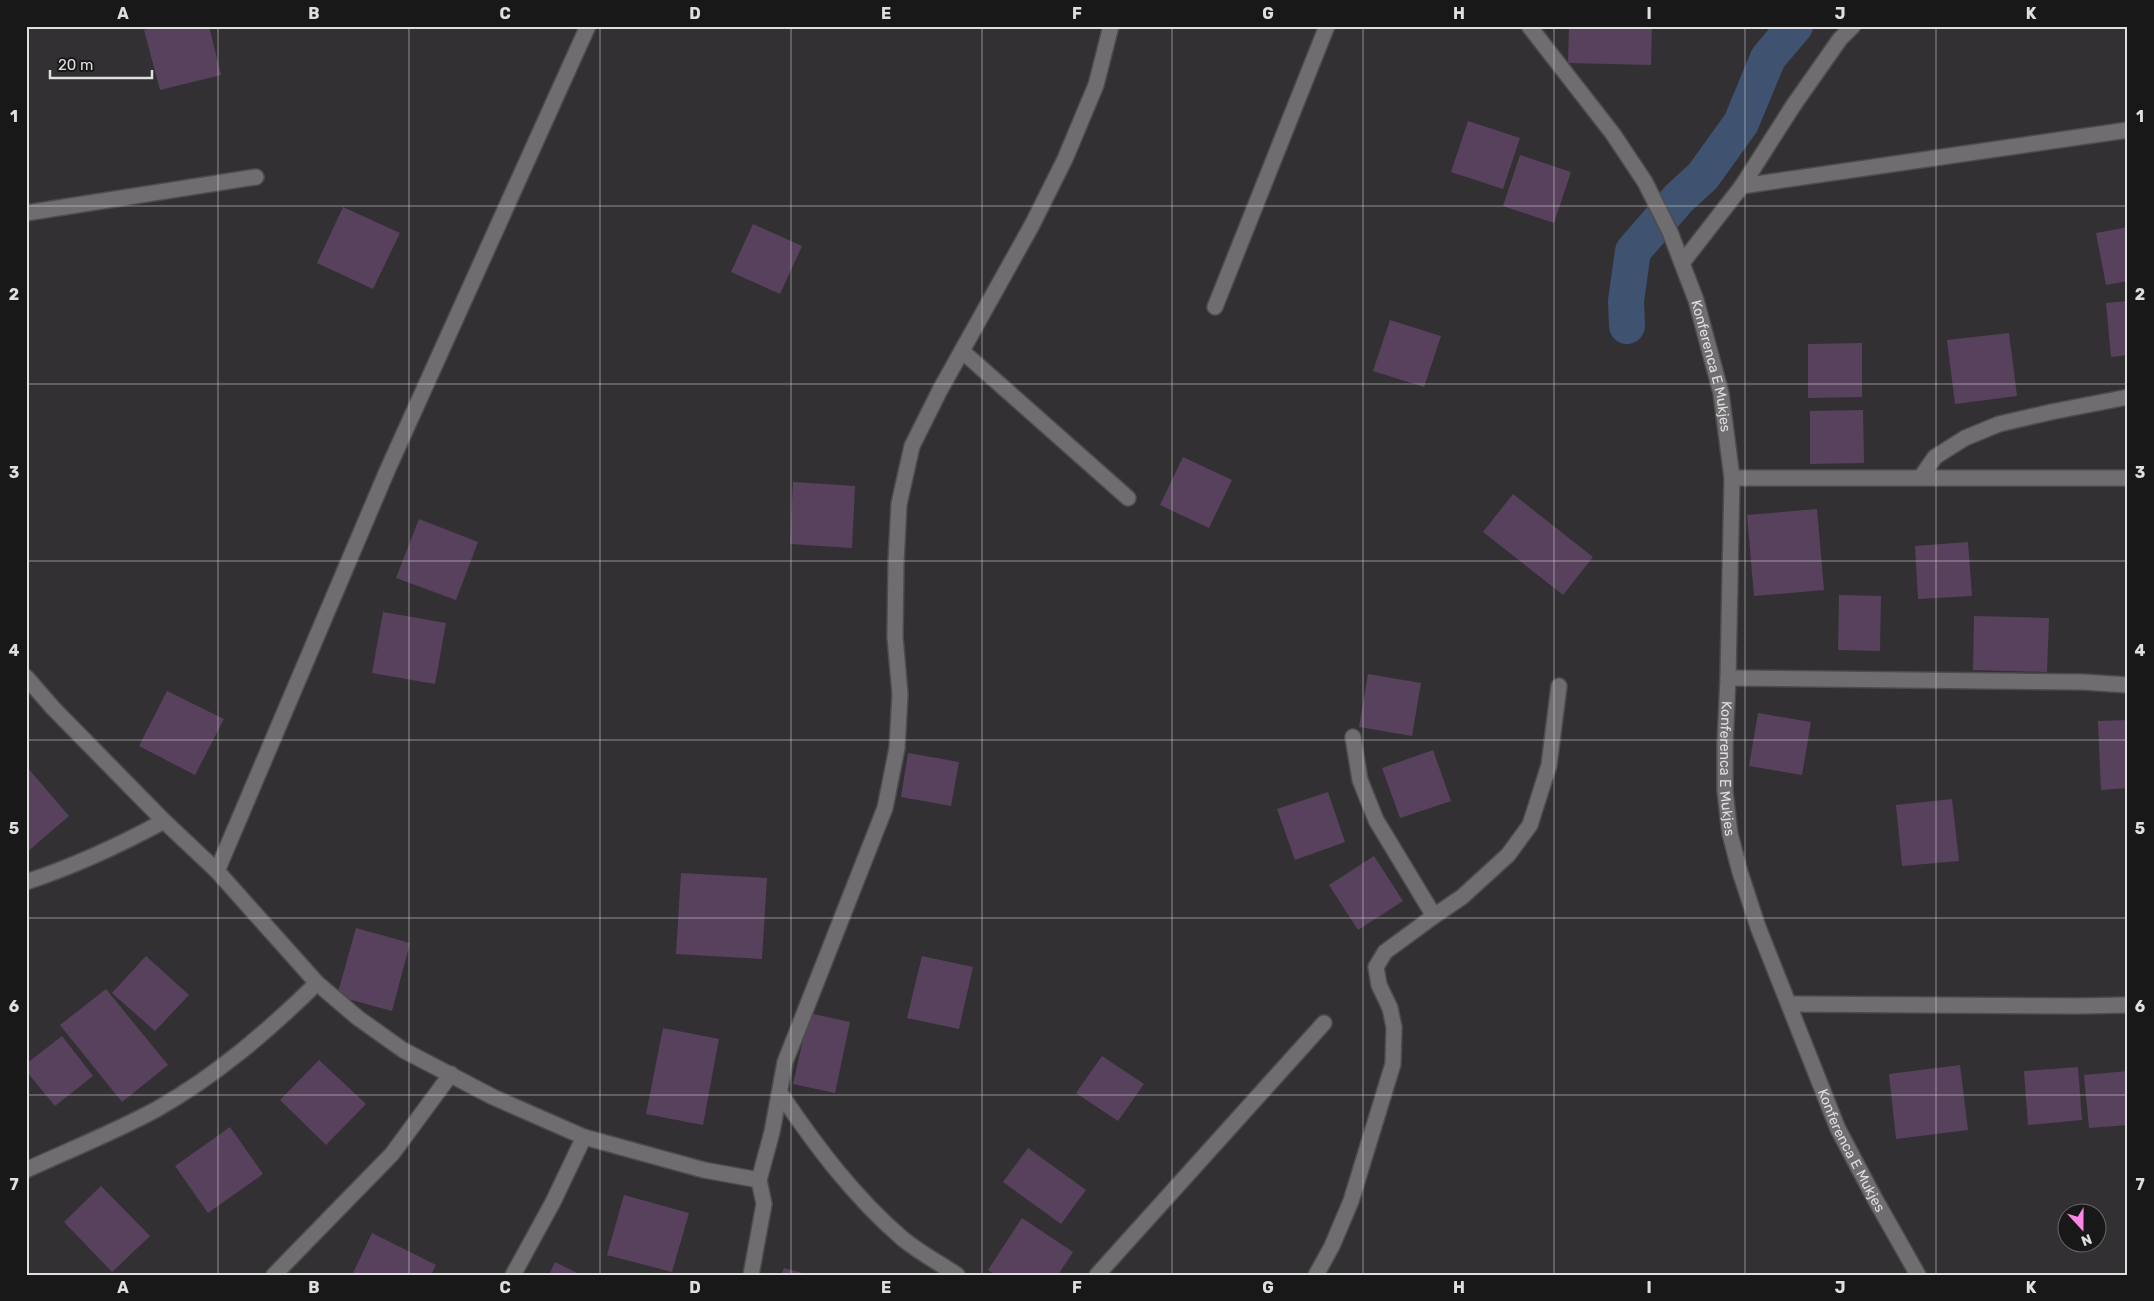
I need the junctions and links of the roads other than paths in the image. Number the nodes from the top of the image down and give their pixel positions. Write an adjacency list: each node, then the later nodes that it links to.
1 (588, 26): 24 (street)
2 (1111, 26): 12 (street)
3 (1327, 26): 11 (street)
4 (1529, 26): 10 (street, Konferenca E Mukjes)
5 (1853, 26): 8 (street)
6 (2128, 130): 8 (street)
7 (256, 177): 9 (street)
8 (1742, 186): 10 (street)
9 (26, 213)
10 (1682, 263): 15 (street, Konferenca E Mukjes)
11 (1215, 307)
12 (962, 351): 17 (street); 32 (street)
13 (2128, 397): 14 (street)
14 (1921, 477): 15 (street); 16 (street)
15 (1732, 478): 19 (street, Konferenca E Mukjes)
16 (2128, 478)
17 (1128, 498)
18 (26, 677): 23 (street)
19 (1728, 678): 20 (street); 28 (street, Konferenca E Mukjes)
20 (2128, 684)
21 (1559, 686): 26 (street)
22 (1353, 737): 26 (street)
23 (164, 821): 24 (street); 25 (street)
24 (217, 870): 27 (street)
25 (26, 882)
26 (1434, 916): 41 (street)
27 (317, 983): 31 (street); 34 (street)
28 (1790, 1004): 29 (street); 42 (street, Konferenca E Mukjes)
29 (2128, 1005)
30 (1324, 1023): 40 (street)
31 (451, 1074): 33 (street); 36 (street)
32 (780, 1093): 35 (street); 39 (street)
33 (584, 1137): 35 (street); 37 (street)
34 (26, 1170)
35 (759, 1180): 38 (street)
36 (274, 1275)
37 (513, 1275)
38 (751, 1275)
39 (957, 1275)
40 (1097, 1275)
41 (1316, 1275)
42 (1918, 1275)

